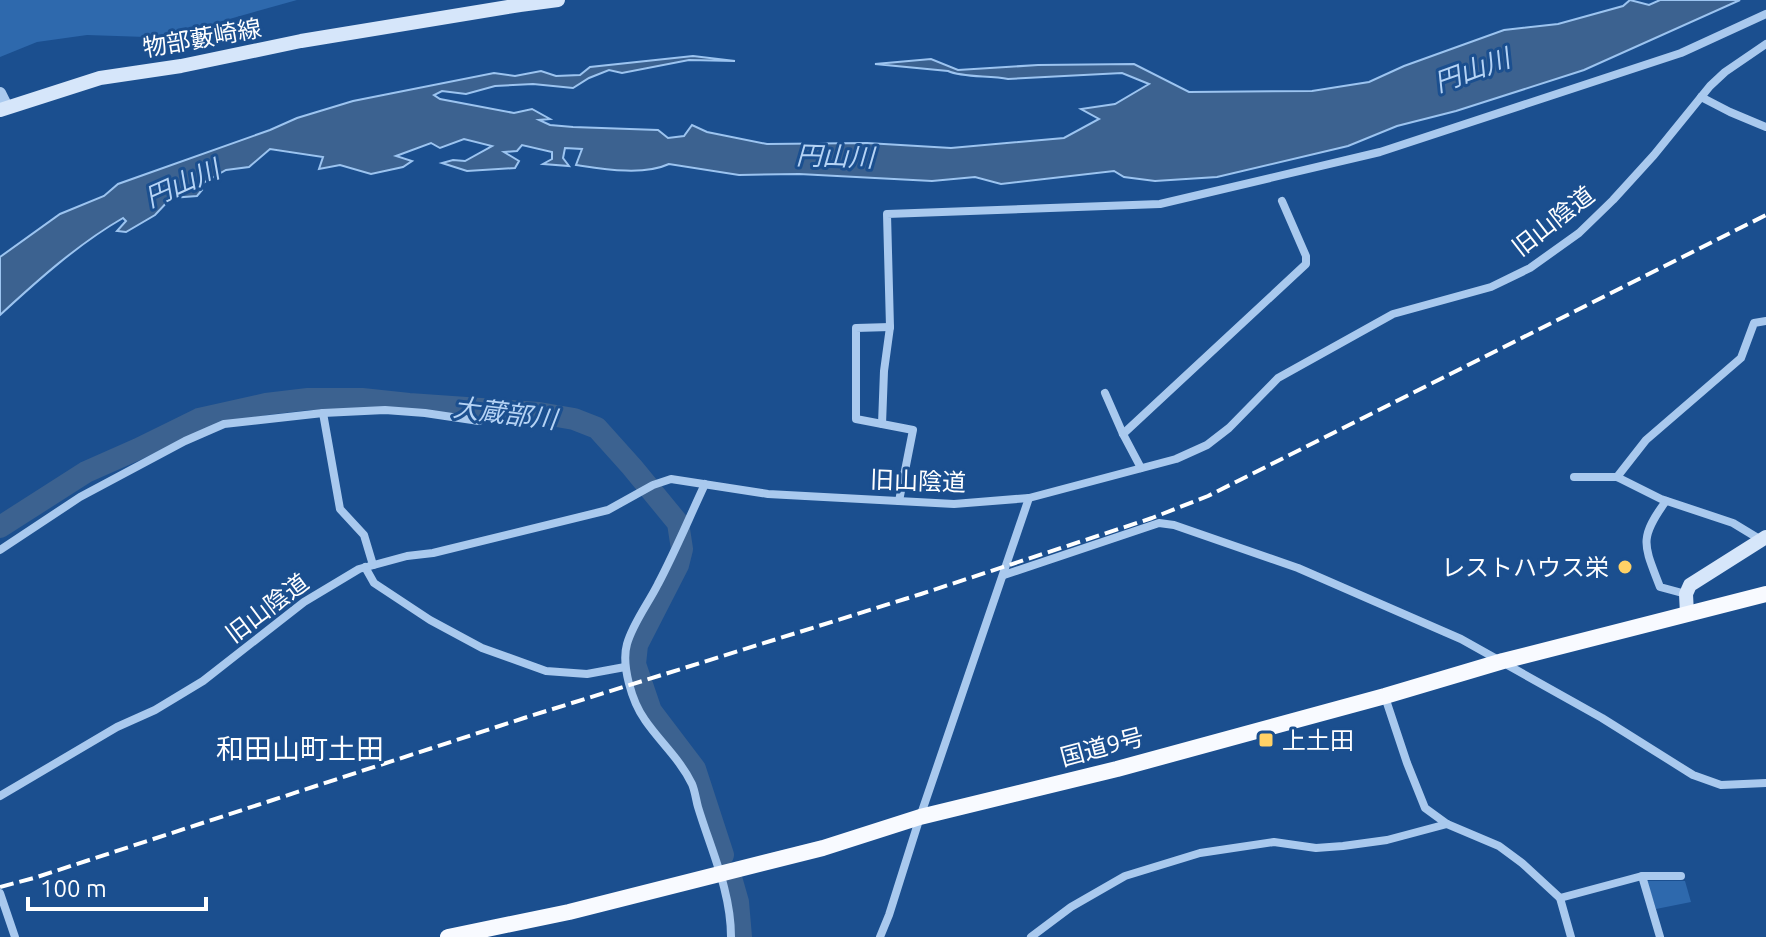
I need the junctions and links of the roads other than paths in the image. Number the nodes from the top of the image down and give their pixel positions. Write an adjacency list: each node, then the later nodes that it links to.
1 (558, 0): 6 (main road, 物部藪崎線)
2 (1766, 14): 10 (street)
3 (1766, 44): 5 (street, 旧山陰道)
4 (0, 93): 6 (street)
5 (1701, 97): 7 (street); 16 (street, 旧山陰道)
6 (3, 108)
7 (1766, 127)
8 (1282, 201): 15 (street)
9 (1766, 321): 18 (street)
10 (890, 327): 14 (street); 14 (street)
11 (1105, 393): 15 (street)
12 (323, 413): 13 (street); 24 (street); 25 (street)
13 (479, 421)
14 (882, 424): 21 (street)
15 (1123, 434): 16 (street)
16 (1141, 468): 20 (street, 旧山陰道)
17 (1574, 477): 18 (street)
18 (1617, 477): 22 (street)
19 (705, 484): 21 (street, 旧山陰道); 25 (street, 旧山陰道); 31 (street)
20 (1029, 498): 21 (street, 旧山陰道); 26 (street)
21 (899, 501)
22 (1666, 501): 23 (street); 27 (street)
23 (1763, 538): 27 (main road)
24 (0, 550)
25 (369, 566): 31 (street); 34 (street, 旧山陰道)
26 (1004, 575): 30 (street); 35 (street)
27 (1686, 594): 29 (main road)
28 (1766, 594): 29 (highway, 国道9号)
29 (1687, 614): 30 (highway, 国道9号)
30 (1503, 661): 32 (highway, 国道9号); 33 (street)
31 (625, 667): 37 (street)
32 (1385, 696): 35 (highway, 国道9号); 36 (street)
33 (1766, 783)
34 (0, 796)
35 (920, 817): 37 (highway, 国道9号); 45 (street)
36 (1447, 824): 41 (street); 46 (street)
37 (720, 872): 42 (highway, 国道9号); 44 (street)
38 (1642, 876): 39 (street); 41 (street); 48 (street)
39 (1681, 876)
40 (0, 893): 43 (street)
41 (1560, 898): 47 (street)
42 (456, 936)
43 (15, 937)
44 (731, 937)
45 (880, 937)
46 (1031, 937)
47 (1571, 937)
48 (1660, 937)

